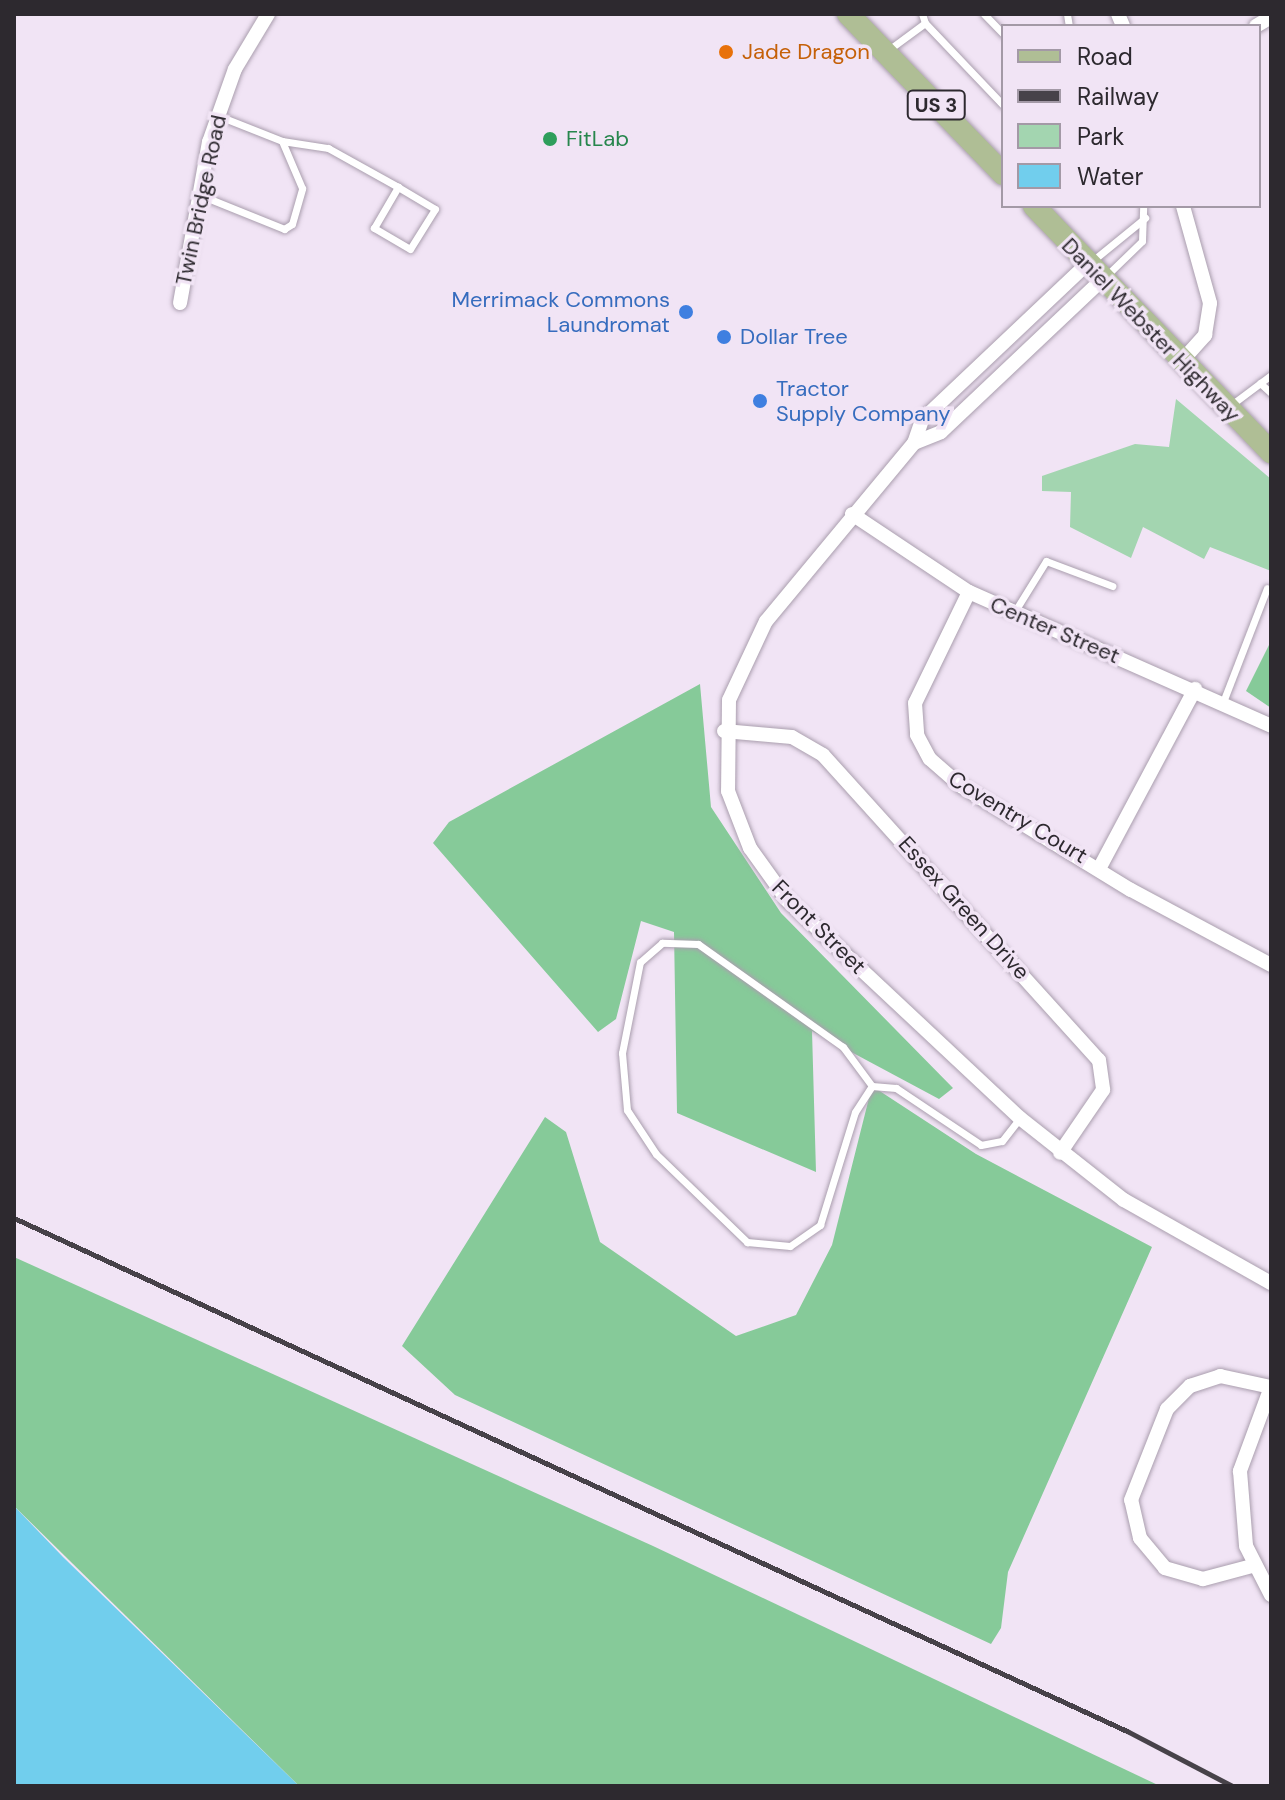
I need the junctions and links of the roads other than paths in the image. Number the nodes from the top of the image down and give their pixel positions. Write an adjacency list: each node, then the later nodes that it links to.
1 (268, 14): 9 (street, Twin Bridge Road)
2 (848, 14): 7 (main road, US 3)
3 (922, 14): 5 (lane)
4 (984, 14): 6 (lane)
5 (925, 23): 7 (lane); 8 (lane)
6 (1001, 32)
7 (886, 53): 11 (main road, US 3)
8 (1001, 103)
9 (217, 115): 10 (lane); 13 (street, Twin Bridge Road)
10 (282, 141): 12 (lane); 13 (lane)
11 (1001, 172)
12 (398, 187): 12 (lane)
13 (198, 194): 19 (street, Twin Bridge Road)
14 (1036, 208): 18 (main road, Daniel Webster Highway)
15 (1143, 208): 17 (lane)
16 (1184, 208): 20 (street)
17 (1145, 218): 18 (lane); 18 (lane)
18 (1094, 272): 20 (main road, Daniel Webster Highway); 25 (street, Front Street); 25 (street, Front Street)
19 (180, 303)
20 (1180, 363): 24 (main road, Daniel Webster Highway)
21 (1271, 375): 22 (lane)
22 (1260, 383): 23 (lane); 24 (lane)
23 (1271, 393)
24 (1226, 409): 26 (main road, Daniel Webster Highway)
25 (914, 443): 27 (street, Front Street)
26 (1271, 452)
27 (852, 514): 30 (street, Center Street); 35 (street, Front Street)
28 (1112, 586): 31 (lane)
29 (1267, 588): 33 (lane)
30 (969, 592): 31 (street, Center Street); 36 (street, Coventry Court)
31 (1014, 613): 32 (street, Center Street)
32 (1195, 689): 33 (street, Center Street); 36 (street, Coventry Court)
33 (1223, 702): 34 (street, Center Street)
34 (1271, 726)
35 (724, 731): 39 (street, Front Street); 40 (street, Essex Green Drive)
36 (1100, 867): 37 (street, Coventry Court)
37 (1271, 965)
38 (872, 1086): 38 (lane); 39 (lane)
39 (1020, 1118): 40 (street, Front Street)
40 (1060, 1153): 41 (street, Front Street)
41 (1271, 1283)
42 (1271, 1387): 43 (street); 43 (street)
43 (1252, 1566): 44 (street)
44 (1271, 1595)

